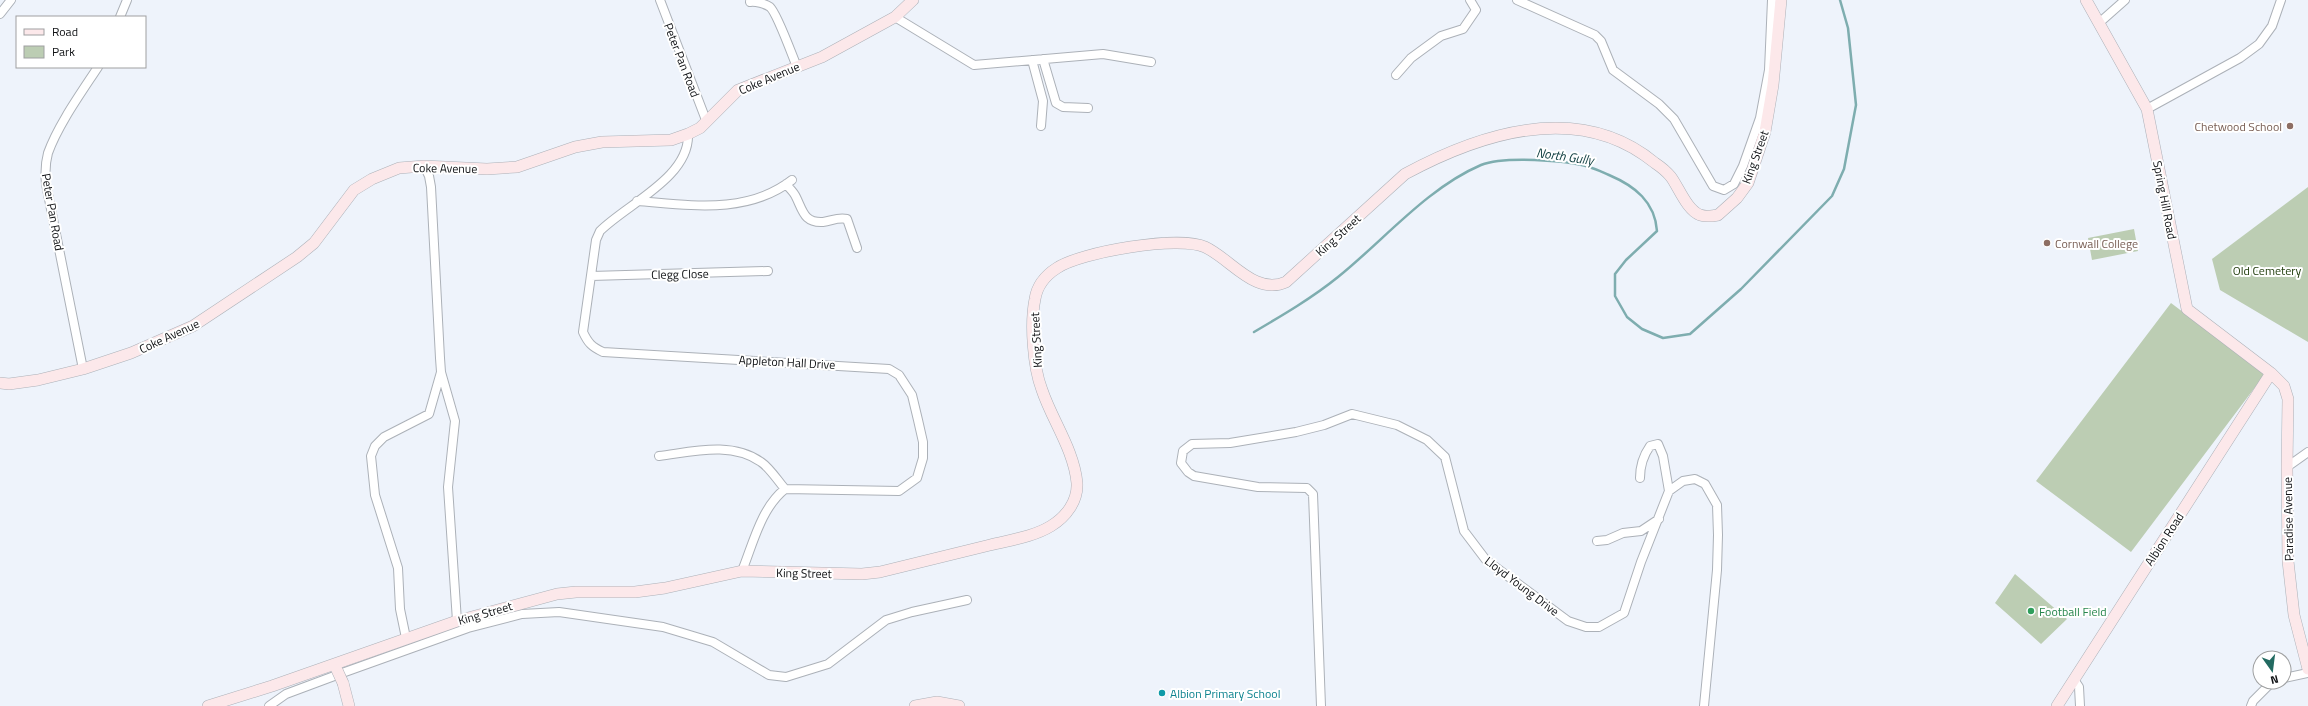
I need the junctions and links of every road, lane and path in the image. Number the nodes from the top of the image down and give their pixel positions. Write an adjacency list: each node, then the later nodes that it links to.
1 (11, 0): 13 (street)
2 (127, 0): 14 (street)
3 (660, 0): 25 (street, Peter Pan Road)
4 (913, 0): 15 (street, Coke Avenue)
5 (1470, 0): 22 (street)
6 (1517, 0): 7 (street)
7 (1772, 0)
8 (1781, 0): 45 (street, King Street)
9 (2086, 0): 16 (street, Spring Hill Road)
10 (2125, 0): 16 (street)
11 (2281, 0): 24 (street)
12 (750, 2): 20 (street)
13 (0, 14)
14 (120, 16)
15 (895, 17): 18 (street); 20 (street, Coke Avenue)
16 (2099, 23): 24 (street, Spring Hill Road)
17 (1043, 59): 18 (street); 19 (street); 23 (street)
18 (1032, 60): 26 (street)
19 (1151, 62)
20 (797, 67): 25 (street, Coke Avenue)
21 (97, 68): 33 (street, Peter Pan Road)
22 (1396, 75)
23 (1088, 108)
24 (2147, 109): 35 (street, Spring Hill Road)
25 (706, 120): 27 (street, Coke Avenue)
26 (1041, 126)
27 (688, 134): 28 (street, Coke Avenue); 29 (street, Appleton Hall Drive)
28 (424, 166): 33 (street, Coke Avenue); 34 (street)
29 (637, 201): 30 (street); 32 (street, Appleton Hall Drive)
30 (857, 248)
31 (768, 272): 32 (street, Clegg Close)
32 (591, 276): 41 (street, Appleton Hall Drive)
33 (83, 369): 36 (street, Coke Avenue)
34 (441, 372): 47 (street); 48 (street)
35 (2271, 373): 39 (street, Paradise Avenue); 53 (street, Albion Road)
36 (0, 383)
37 (2308, 452): 39 (street)
38 (659, 456): 41 (street)
39 (2287, 467): 50 (street, Paradise Avenue)
40 (1640, 478): 42 (street)
41 (785, 490): 45 (street)
42 (1669, 491): 43 (street, Lloyd Young Drive); 61 (street)
43 (1659, 518): 44 (street); 60 (street, Lloyd Young Drive)
44 (1597, 541)
45 (742, 571): 47 (street, King Street)
46 (967, 600): 56 (street)
47 (457, 621): 48 (street, King Street)
48 (406, 638): 49 (street, King Street)
49 (334, 667): 55 (street, King Street); 57 (street, bridge)
50 (2308, 669)
51 (2308, 673): 52 (street)
52 (2292, 676)
53 (2075, 680): 62 (street, Albion Road); 63 (street)
54 (2264, 690): 64 (street)
55 (208, 706)
56 (269, 706)
57 (349, 706)
58 (916, 706): 59 (street)
59 (959, 706)
60 (1321, 706)
61 (1704, 706)
62 (2057, 706)
63 (2080, 706)
64 (2251, 706)

